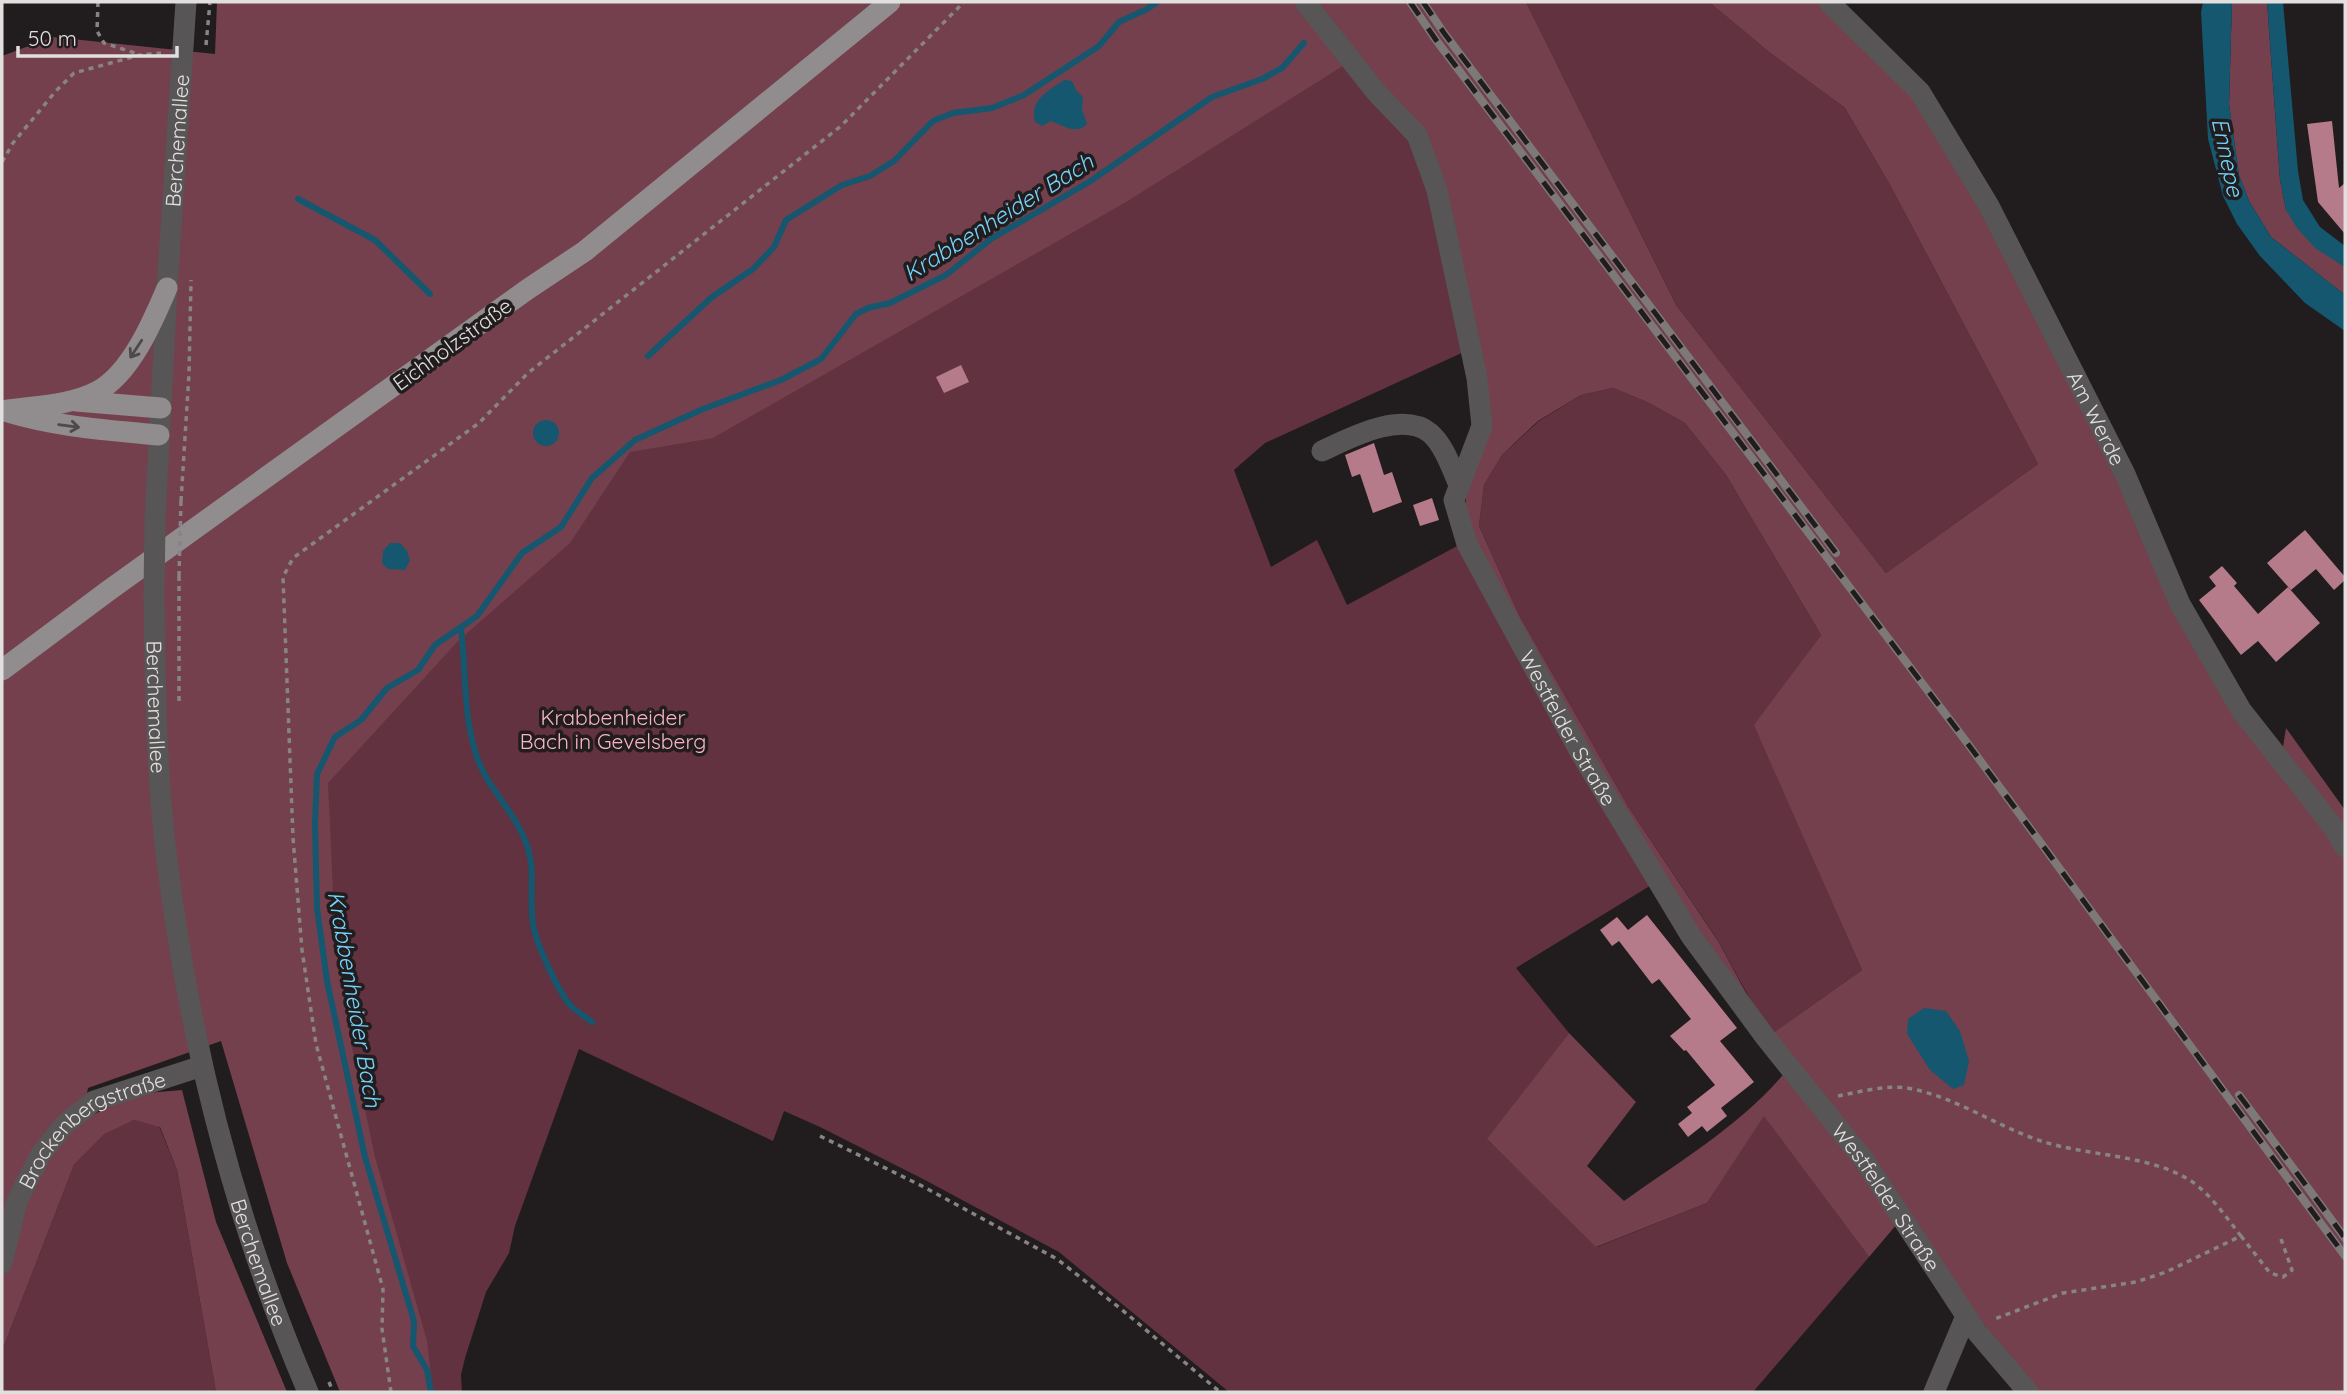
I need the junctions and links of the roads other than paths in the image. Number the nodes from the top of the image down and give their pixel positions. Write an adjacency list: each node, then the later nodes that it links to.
1 (186, 2): 5 (street, Berchemallee)
2 (890, 2): 12 (main road, Eichholzstraße)
3 (1305, 2): 11 (street, Westfelder Straße)
4 (1829, 2): 13 (street, Am Werde)
5 (167, 288): 6 (main road, one-way to 6); 7 (street, Berchemallee)
6 (69, 401): 7 (main road); 8 (main road)
7 (161, 408): 9 (street, Berchemallee)
8 (2, 411): 9 (main road, one-way to 9)
9 (159, 435): 14 (street, Berchemallee, bridge)
10 (1322, 451): 11 (street)
11 (1459, 485): 16 (street, Westfelder Straße)
12 (2, 670)
13 (2345, 847)
14 (202, 1066): 15 (street, Brockenbergstraße); 17 (street, Berchemallee)
15 (2, 1263)
16 (1970, 1321): 18 (street); 19 (street, Westfelder Straße)
17 (308, 1392)
18 (1934, 1392)
19 (2028, 1392)

